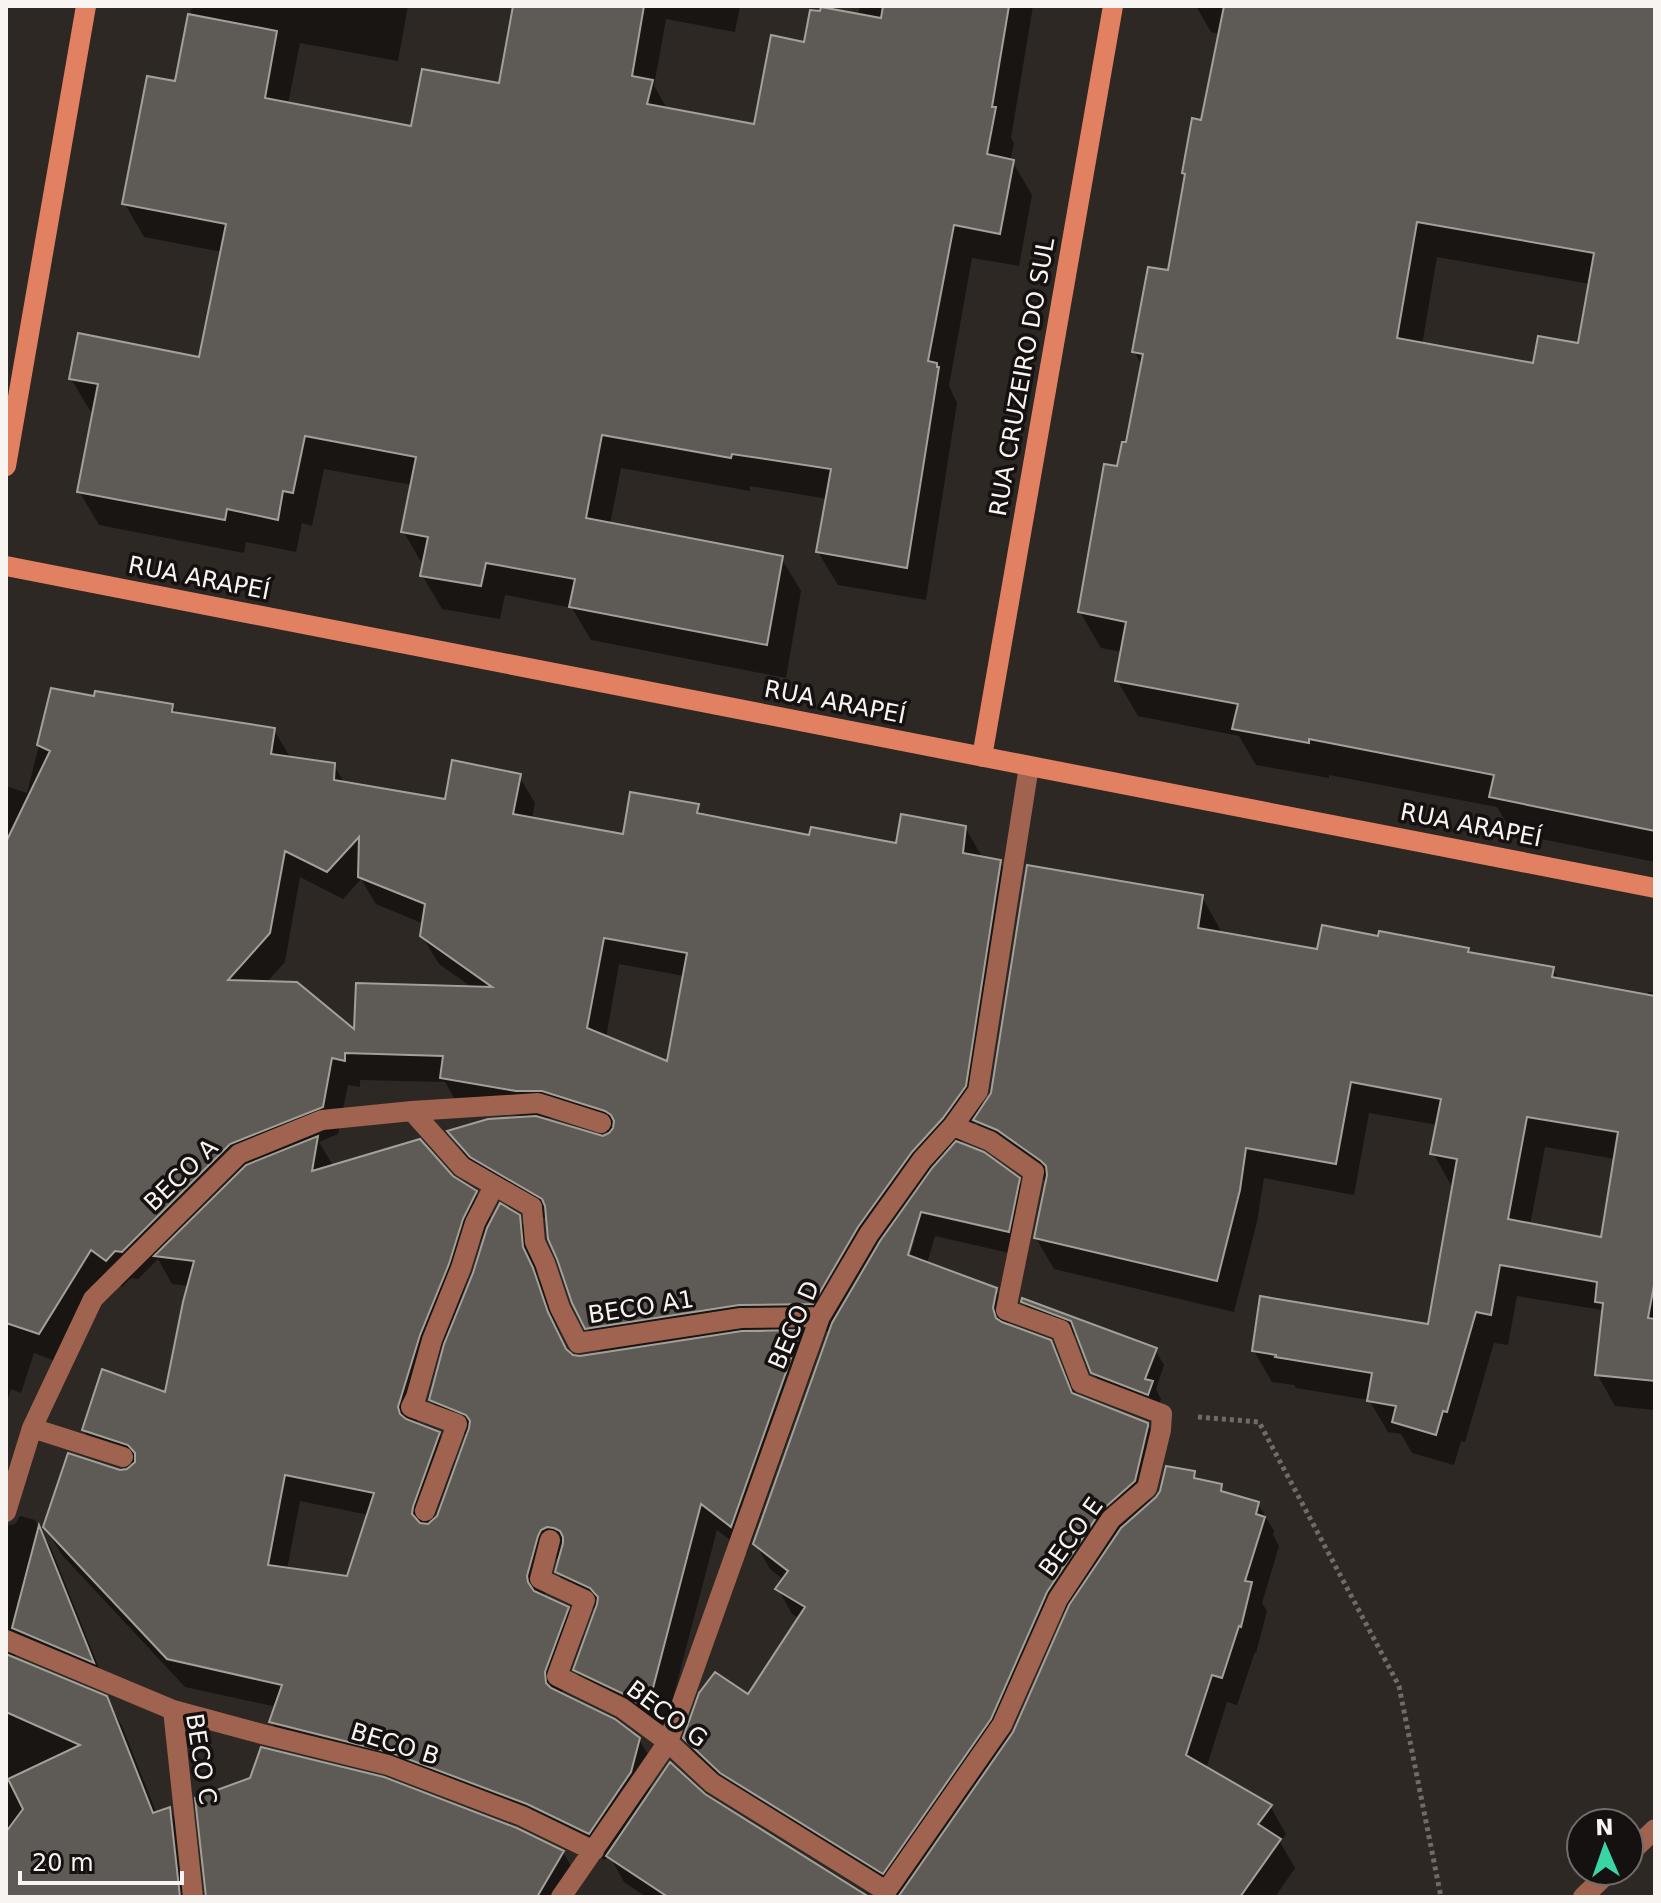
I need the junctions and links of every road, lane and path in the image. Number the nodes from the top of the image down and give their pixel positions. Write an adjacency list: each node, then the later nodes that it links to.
1 (86, 6): 3 (street)
2 (1113, 6): 5 (street, RUA CRUZEIRO DO SUL)
3 (6, 466)
4 (6, 566): 5 (street, RUA ARAPEÍ)
5 (982, 757): 6 (street, RUA ARAPEÍ)
6 (1029, 766): 7 (street, RUA ARAPEÍ); 10 (street, BECO D)
7 (1655, 888)
8 (412, 1111): 9 (street, BECO A); 11 (street, BECO A1); 14 (street, BECO A)
9 (601, 1123)
10 (953, 1126): 12 (street, BECO D); 13 (street)
11 (494, 1186): 12 (street, BECO A1); 16 (street)
12 (820, 1317): 21 (street, BECO D)
13 (1162, 1414): 23 (street, BECO E); 26 (path)
14 (32, 1428): 15 (street); 17 (street, BECO A)
15 (123, 1457)
16 (425, 1511)
17 (6, 1512)
18 (550, 1540): 21 (street, BECO G)
19 (7, 1642): 20 (street, BECO C)
20 (173, 1710): 22 (street, BECO B); 24 (street, BECO C)
21 (668, 1742): 22 (street, BECO D); 23 (street, BECO G)
22 (594, 1851): 25 (street, BECO D)
23 (884, 1894)
24 (193, 1897)
25 (561, 1897)
26 (1441, 1897)

